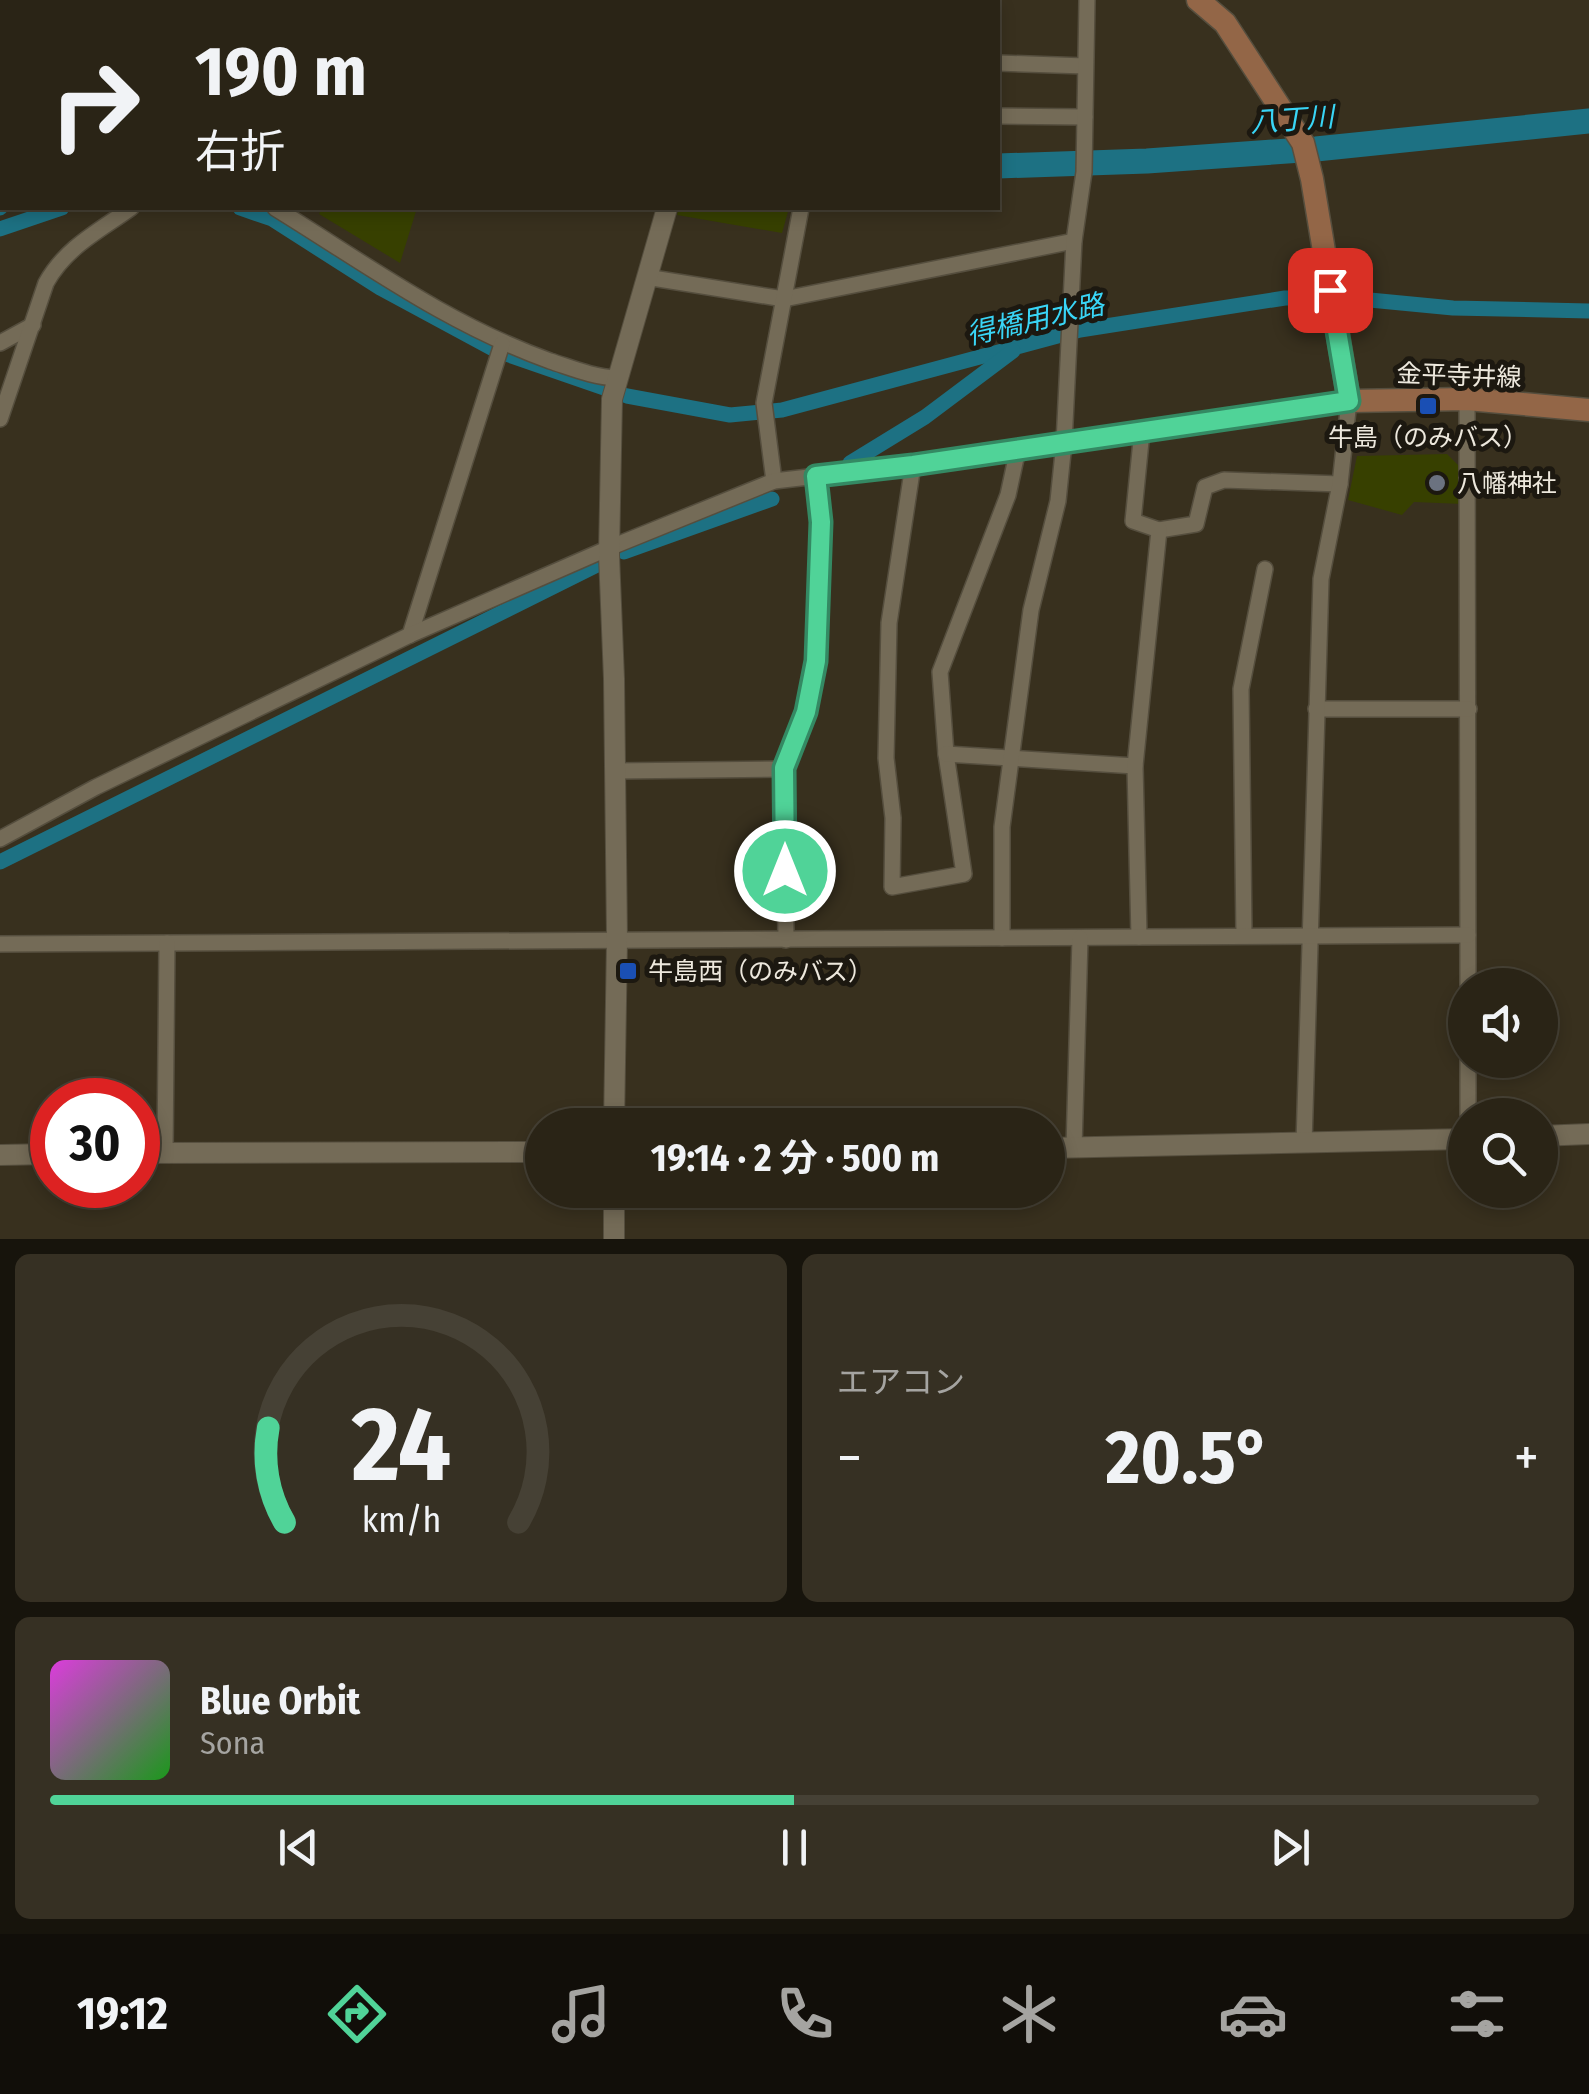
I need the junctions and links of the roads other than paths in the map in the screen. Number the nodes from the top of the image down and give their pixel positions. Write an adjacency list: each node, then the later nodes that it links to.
1 (1086, 0): 4 (street)
2 (1198, 0): 19 (main road)
3 (1000, 63): 4 (street)
4 (1086, 66): 6 (street)
5 (1000, 116): 6 (street)
6 (1084, 116): 11 (street)
7 (128, 210): 14 (street)
8 (277, 210): 16 (street)
9 (666, 210): 12 (street)
10 (801, 210): 13 (street)
11 (1074, 241): 13 (street); 23 (street)
12 (646, 277): 13 (street); 17 (street)
13 (784, 299): 27 (street)
14 (33, 325): 15 (street); 21 (street)
15 (0, 343)
16 (502, 344): 17 (street); 32 (street)
17 (615, 387): 30 (street)
18 (1467, 399): 19 (main road, 金平寺井線); 20 (main road, 金平寺井線); 34 (street)
19 (1349, 401): 22 (street); 28 (street)
20 (1589, 410)
21 (0, 420)
22 (1142, 432): 23 (street); 29 (street)
23 (1064, 443): 24 (street); 36 (street)
24 (1018, 449): 25 (street); 35 (street)
25 (913, 465): 26 (street); 35 (street)
26 (816, 476): 27 (street); 38 (street)
27 (774, 481): 30 (street)
28 (1340, 484): 29 (street); 33 (street)
29 (1160, 530): 37 (street)
30 (609, 557): 32 (street); 39 (street)
31 (1265, 568): 43 (street)
32 (410, 634): 40 (street)
33 (1316, 709): 34 (street); 41 (street)
34 (1468, 709): 42 (street)
35 (946, 754): 36 (street)
36 (1011, 756): 37 (street); 45 (street)
37 (1136, 766): 44 (street)
38 (784, 768): 39 (street); 48 (street)
39 (615, 771): 47 (street)
40 (0, 839)
41 (1309, 934): 42 (street); 43 (street); 56 (street)
42 (1468, 935): 51 (street)
43 (1244, 936): 44 (street)
44 (1139, 937): 46 (street)
45 (1002, 938): 46 (street); 48 (street)
46 (1080, 938): 58 (street)
47 (617, 940): 48 (street); 49 (street); 52 (street)
48 (786, 940)
49 (167, 943): 50 (street); 61 (street)
50 (0, 944)
51 (1468, 968)
52 (614, 1108)
53 (1589, 1134): 54 (street)
54 (1558, 1135)
55 (1448, 1140): 56 (street)
56 (1304, 1144): 58 (street)
57 (1065, 1148): 58 (street)
58 (1074, 1148)
59 (525, 1152): 61 (street)
60 (160, 1153): 61 (street)
61 (165, 1153)
62 (0, 1154): 63 (street)
63 (30, 1154)
64 (614, 1208): 65 (street)
65 (614, 1239)

